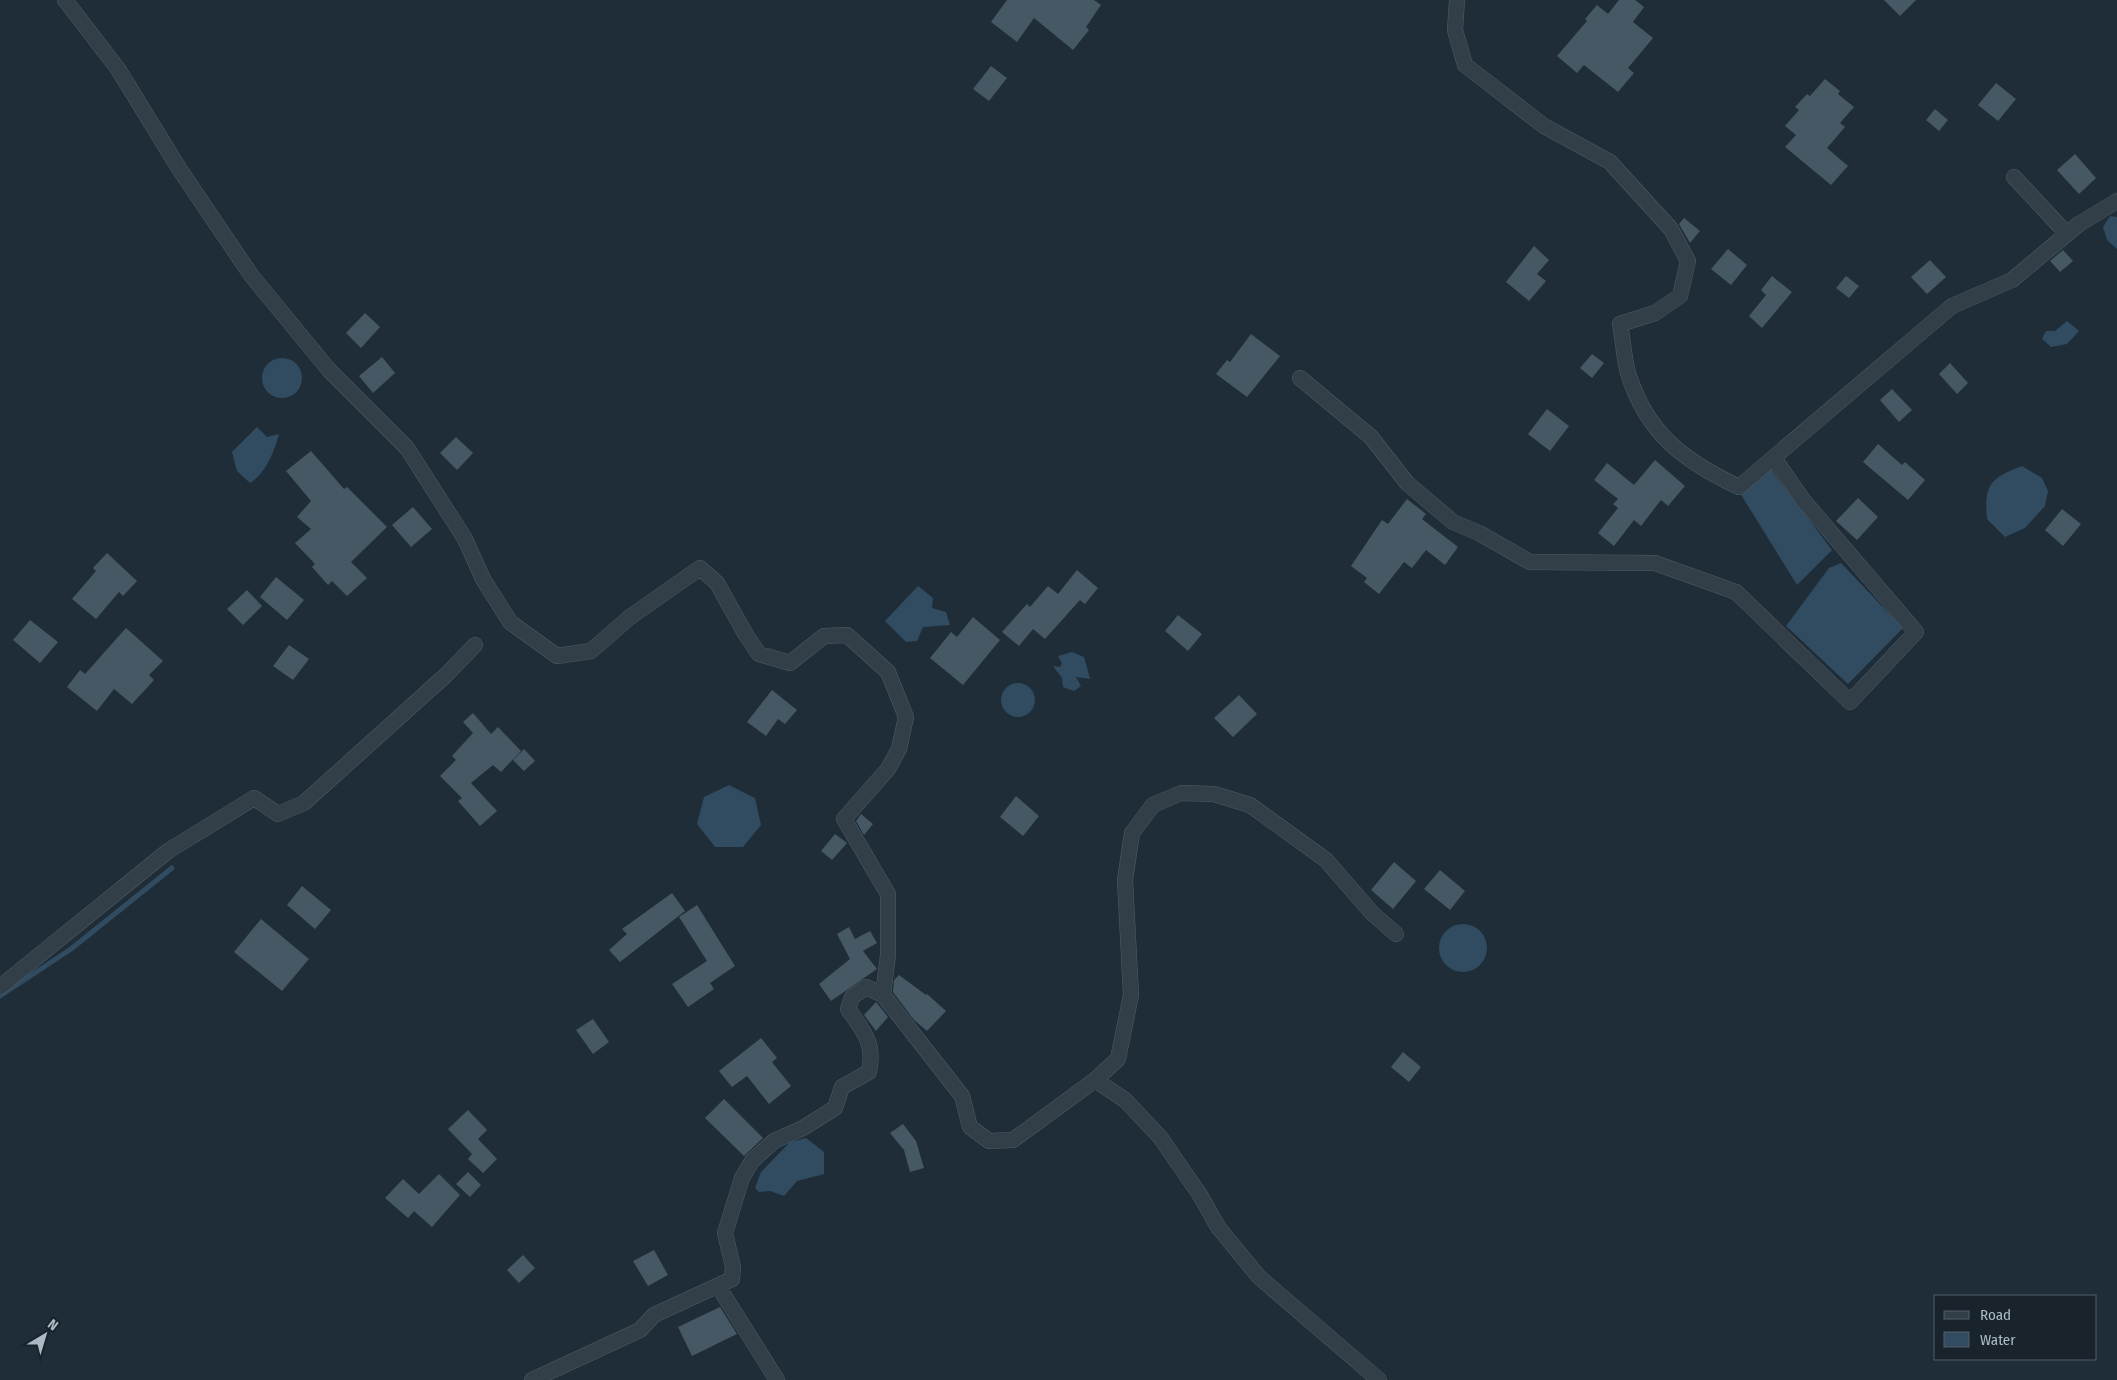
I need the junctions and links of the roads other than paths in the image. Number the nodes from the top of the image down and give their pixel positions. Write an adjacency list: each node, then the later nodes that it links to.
1 (65, 0): 11 (street)
2 (1457, 0): 7 (street)
3 (2014, 177): 5 (street)
4 (2117, 201): 5 (street)
5 (2067, 234): 7 (street)
6 (1300, 378): 7 (street)
7 (1774, 458)
8 (475, 645): 10 (street)
9 (1396, 934): 12 (street)
10 (0, 987)
11 (883, 995): 12 (street); 13 (street)
12 (1095, 1080): 16 (street)
13 (718, 1286): 14 (street); 15 (street)
14 (532, 1380)
15 (778, 1380)
16 (1379, 1380)

